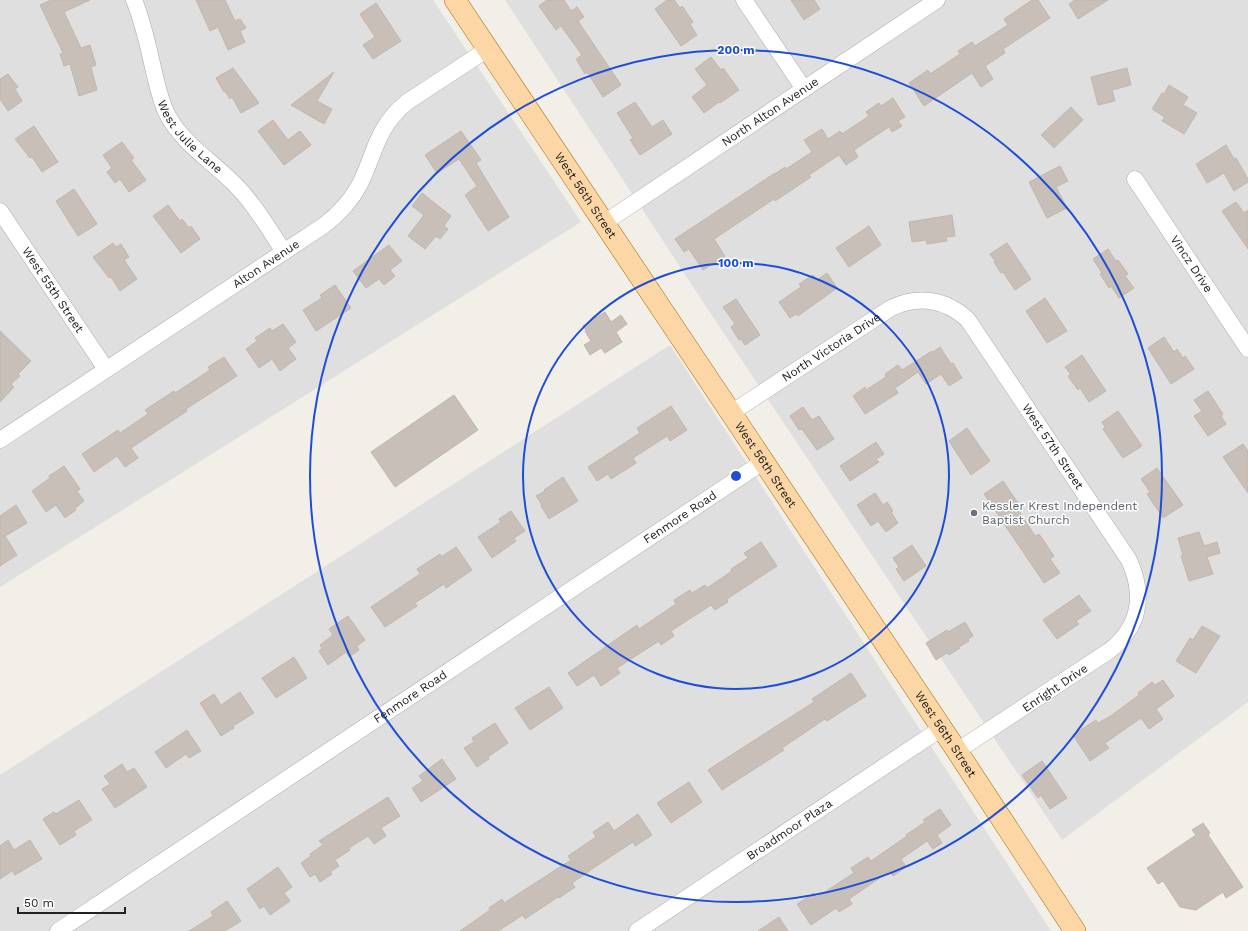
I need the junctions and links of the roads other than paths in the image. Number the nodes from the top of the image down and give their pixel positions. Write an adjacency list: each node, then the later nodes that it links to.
1 (134, 0): 10 (street, West Julie Lane)
2 (455, 0): 5 (main road, West 56th Street)
3 (744, 0): 6 (street)
4 (936, 0): 6 (street, North Alton Avenue)
5 (488, 49): 9 (main road, West 56th Street); 10 (street, Alton Avenue)
6 (804, 89): 9 (street, North Alton Avenue)
7 (1135, 179): 12 (street, Vincz Drive)
8 (0, 211): 13 (street, West 55th Street)
9 (604, 223): 14 (main road, West 56th Street)
10 (284, 252): 13 (street, Alton Avenue)
11 (938, 302): 14 (street, North Victoria Drive); 17 (street, West 57th Street)
12 (1248, 349)
13 (106, 370): 15 (street, Alton Avenue)
14 (731, 414): 16 (main road, West 56th Street)
15 (0, 440)
16 (763, 462): 18 (main road, West 56th Street); 20 (street, Fenmore Road)
17 (1136, 610): 19 (street, Enright Drive)
18 (942, 728): 19 (main road, West 56th Street); 21 (street, Broadmoor Plaza)
19 (958, 751): 22 (main road, West 56th Street)
20 (58, 931)
21 (637, 931)
22 (1075, 931)

